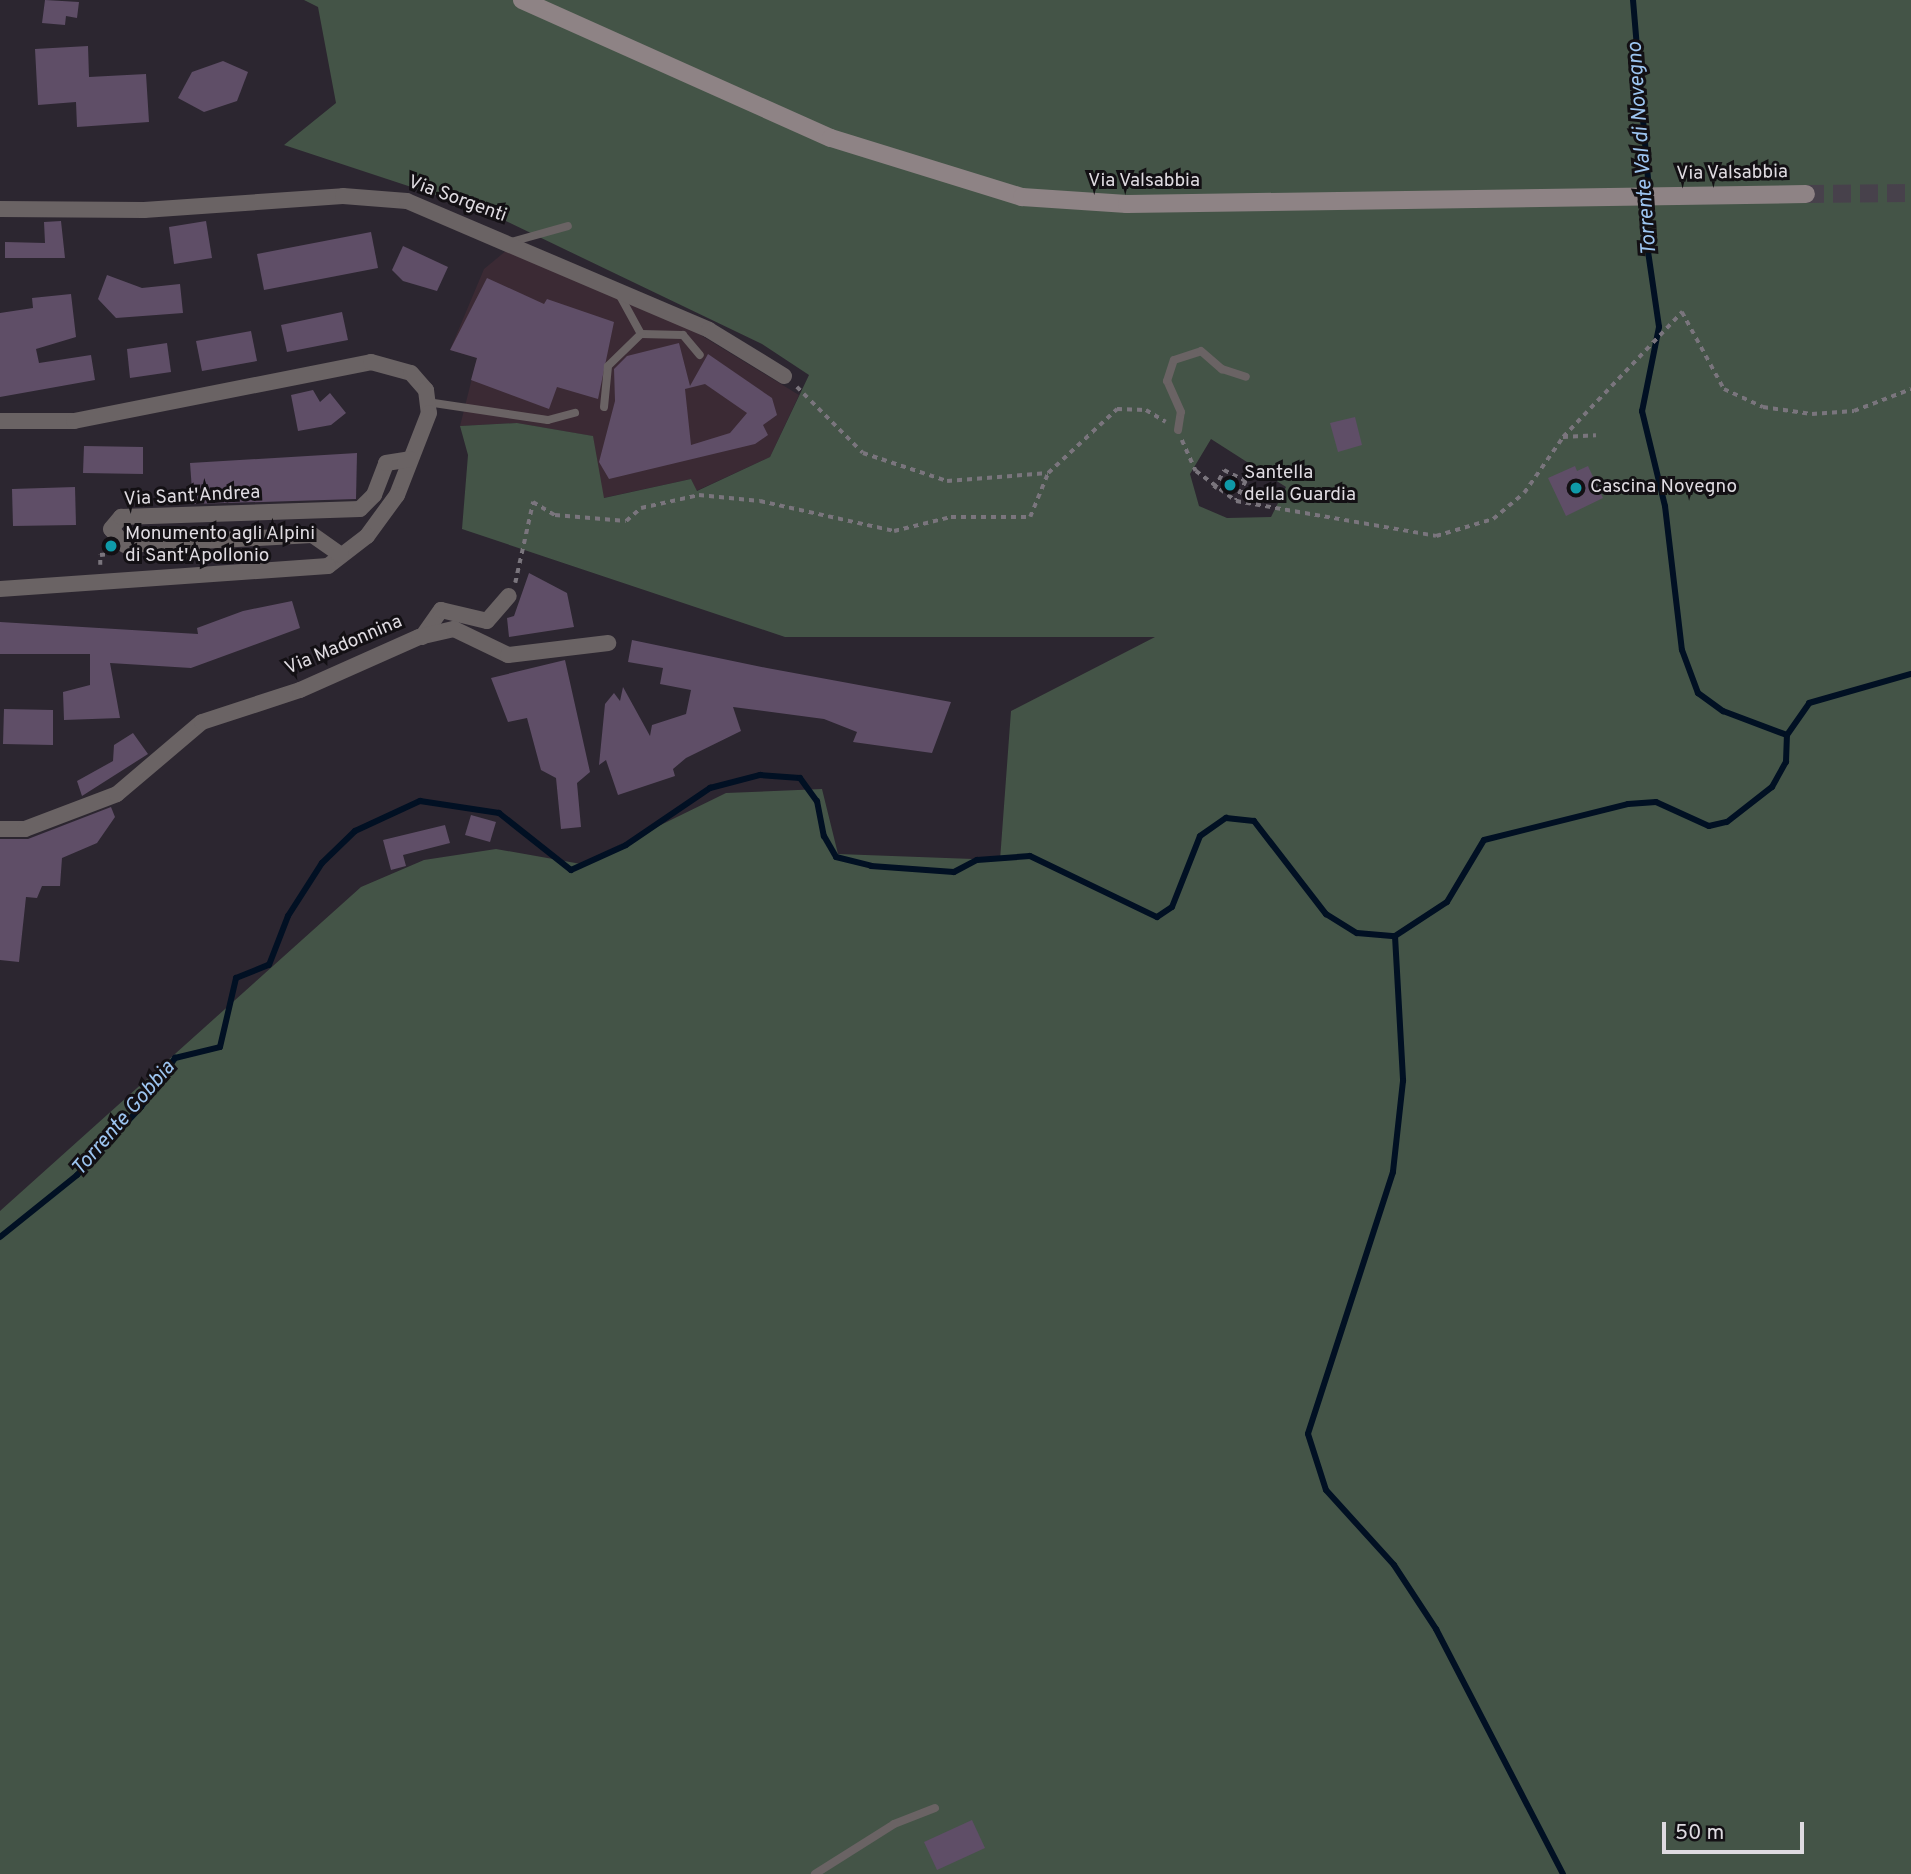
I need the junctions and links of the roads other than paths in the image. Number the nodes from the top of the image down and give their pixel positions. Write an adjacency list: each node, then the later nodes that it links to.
1 (522, 0): 2 (main road, Via Valsabbia)
2 (1806, 194)
3 (0, 209): 5 (street, Via Sorgenti)
4 (568, 226): 5 (lane)
5 (511, 242): 6 (street, Via Sorgenti)
6 (617, 289): 7 (lane); 9 (street, Via Sorgenti)
7 (641, 334): 8 (lane); 12 (lane)
8 (700, 355)
9 (784, 376)
10 (1246, 377): 15 (lane)
11 (428, 402): 13 (lane); 14 (street); 16 (street)
12 (604, 407)
13 (575, 412)
14 (0, 421)
15 (1178, 430)
16 (410, 459): 17 (street); 17 (street, Via Sant'Andrea)
17 (341, 555): 18 (street)
18 (0, 589)
19 (509, 596): 20 (street)
20 (422, 637): 21 (street, Via Madonnina); 22 (street, Via Madonnina)
21 (608, 643)
22 (0, 829)
23 (935, 1808): 24 (lane)
24 (815, 1874)

